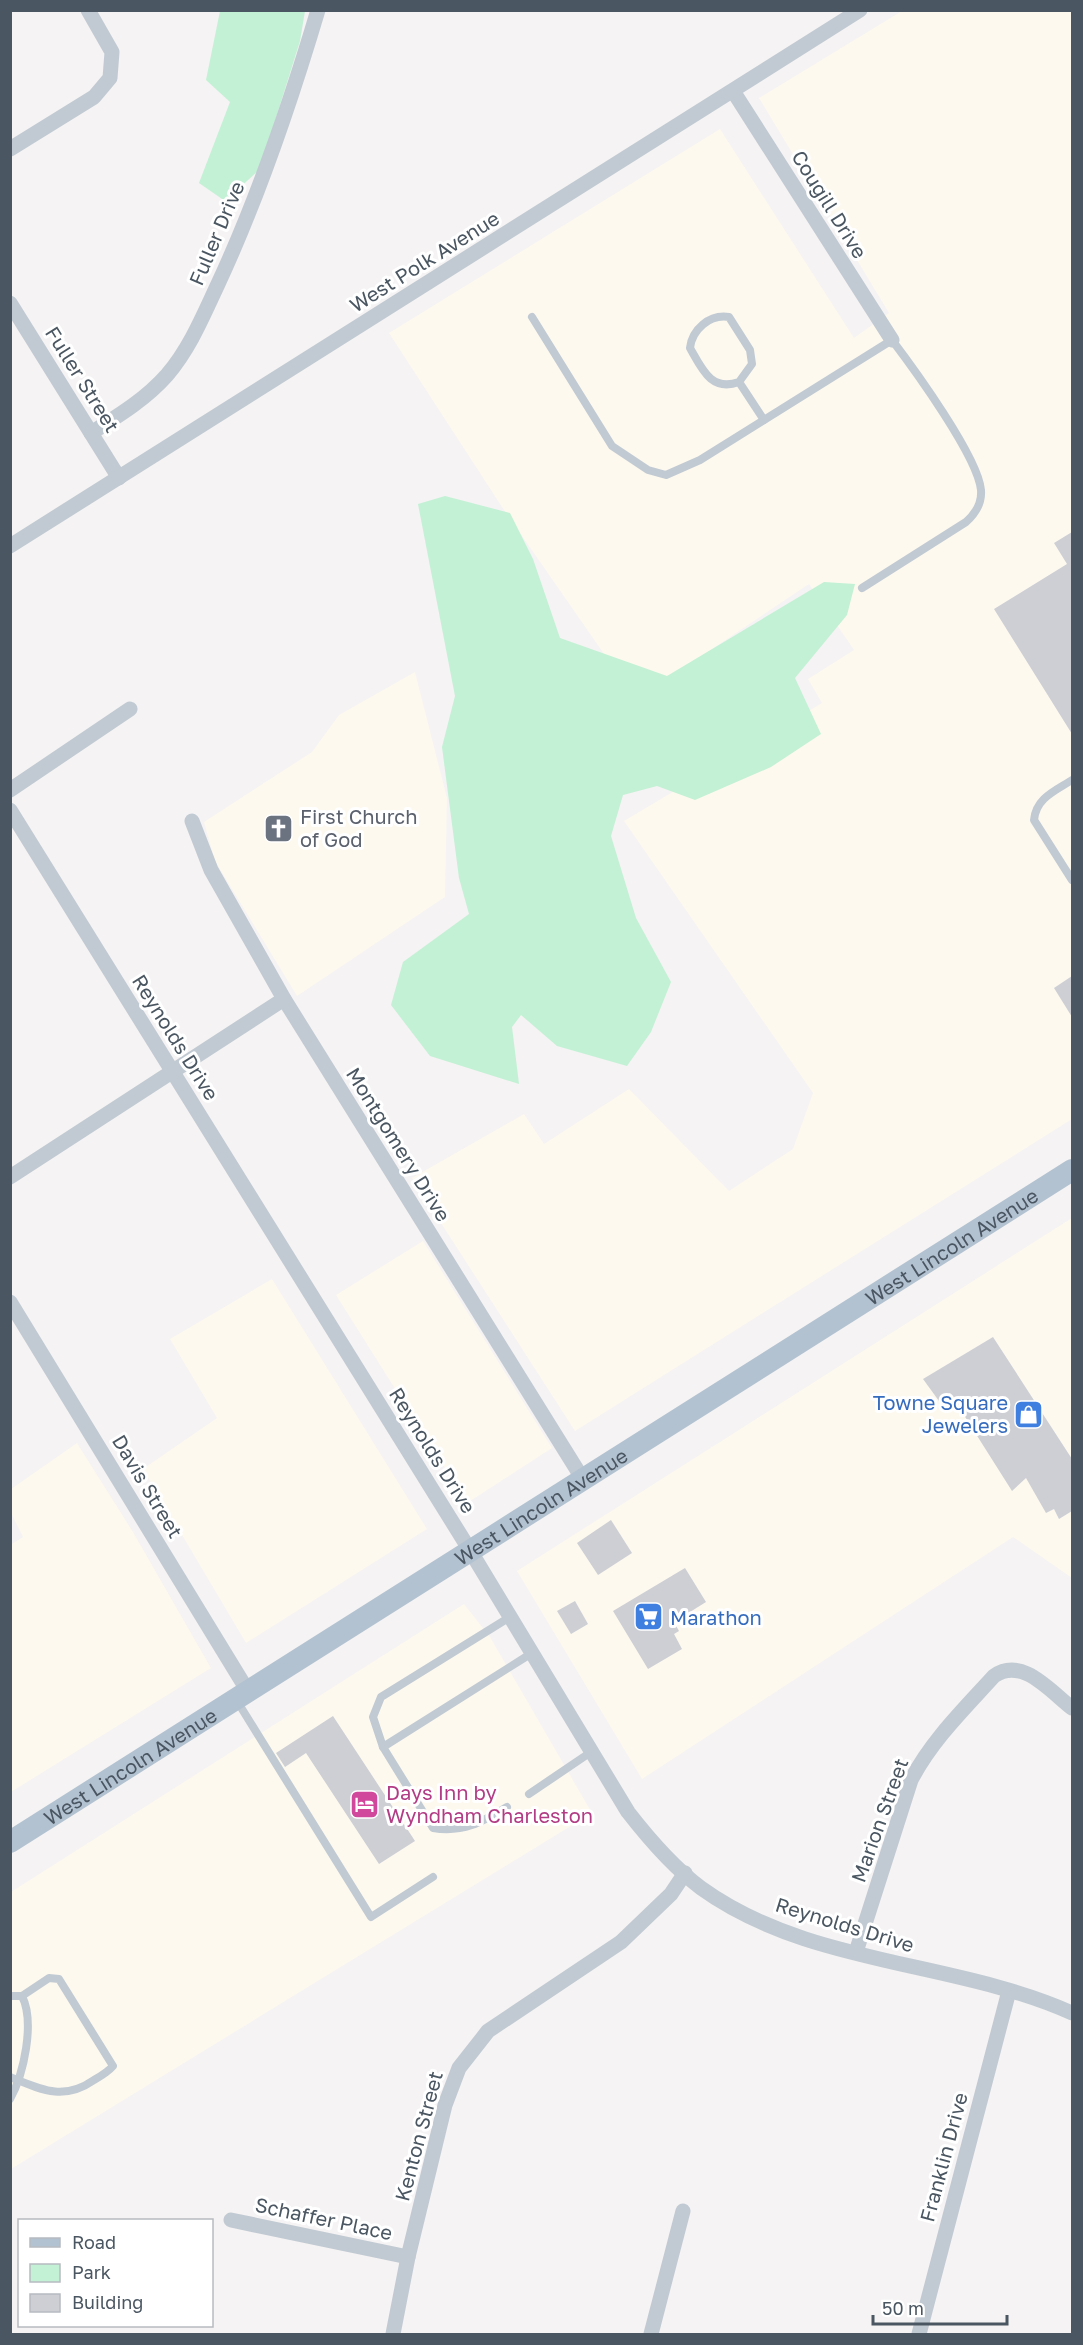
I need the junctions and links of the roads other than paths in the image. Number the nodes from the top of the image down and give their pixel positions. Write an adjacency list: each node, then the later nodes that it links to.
1 (88, 10): 5 (street)
2 (318, 10): 11 (street, Fuller Drive)
3 (860, 10): 4 (street, West Polk Avenue)
4 (733, 91): 8 (street, Cougill Drive); 12 (street, West Polk Avenue)
5 (10, 149)
6 (10, 303): 11 (street, Fuller Street)
7 (532, 317): 10 (lane)
8 (892, 340): 10 (lane); 14 (lane)
9 (739, 382): 9 (lane); 10 (lane)
10 (764, 420)
11 (91, 433): 12 (street, Fuller Street)
12 (119, 478): 13 (street, West Polk Avenue)
13 (10, 546)
14 (862, 588)
15 (130, 709): 17 (street)
16 (1072, 780): 20 (lane)
17 (10, 790)
18 (10, 810): 22 (street, Reynolds Drive)
19 (192, 821): 21 (street, Montgomery Drive)
20 (1072, 880)
21 (284, 999): 22 (street); 26 (street, Montgomery Drive)
22 (172, 1071): 24 (street); 27 (street, Reynolds Drive)
23 (1072, 1170): 26 (main road, West Lincoln Avenue)
24 (10, 1177)
25 (10, 1302): 30 (street, Davis Street)
26 (584, 1481): 27 (main road, West Lincoln Avenue)
27 (471, 1552): 28 (street, Reynolds Drive); 30 (main road, West Lincoln Avenue)
28 (510, 1617): 29 (street, Reynolds Drive); 32 (lane)
29 (532, 1653): 32 (lane); 33 (street, Reynolds Drive)
30 (243, 1697): 36 (main road, West Lincoln Avenue); 38 (lane)
31 (1072, 1708): 39 (street, Marion Street)
32 (383, 1747): 35 (lane)
33 (591, 1752): 34 (lane); 37 (street, Reynolds Drive)
34 (529, 1794)
35 (507, 1807)
36 (10, 1842)
37 (685, 1873): 39 (street, Reynolds Drive); 48 (street, Kenton Street)
38 (433, 1877)
39 (856, 1952): 40 (street, Reynolds Drive)
40 (1009, 1990): 43 (street, Reynolds Drive); 51 (street, Franklin Drive)
41 (10, 1996): 42 (lane)
42 (22, 1996): 44 (lane); 44 (lane)
43 (1072, 2013)
44 (14, 2078): 45 (lane)
45 (10, 2099)
46 (683, 2211): 50 (street)
47 (231, 2220): 48 (street, Schaffer Place)
48 (408, 2257): 49 (street, Kenton Street)
49 (393, 2334)
50 (651, 2334)
51 (919, 2334)

